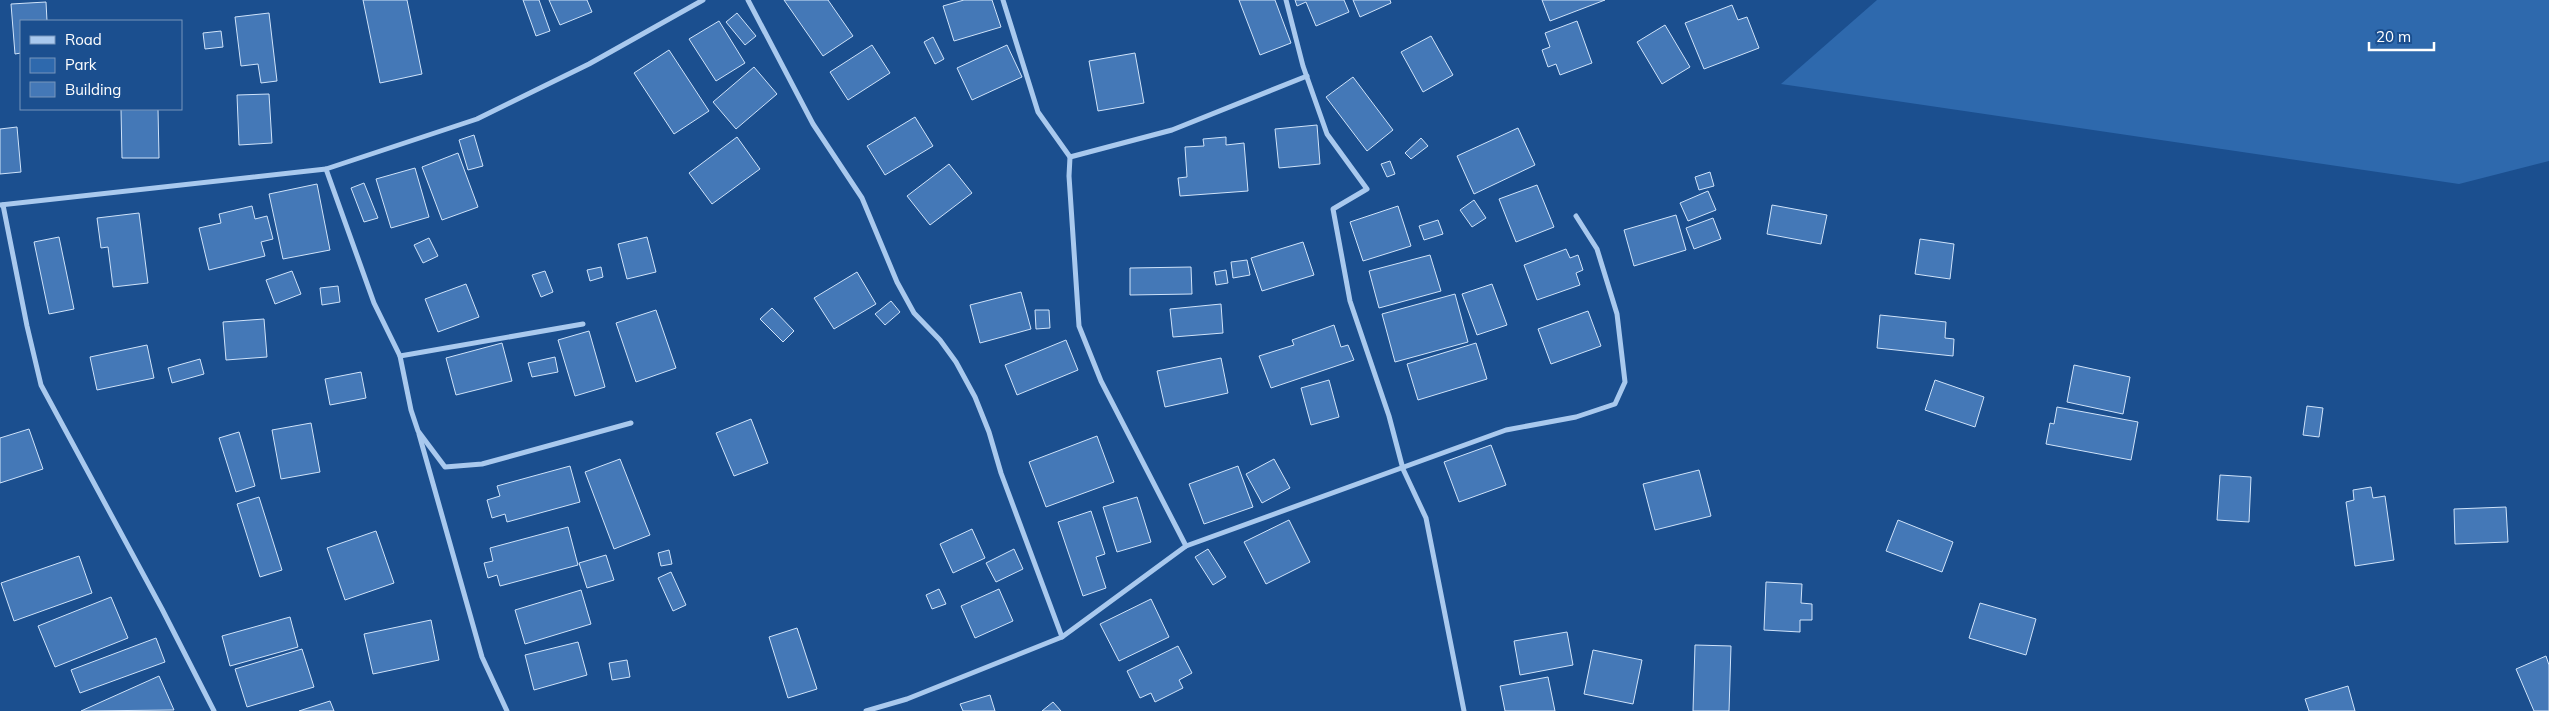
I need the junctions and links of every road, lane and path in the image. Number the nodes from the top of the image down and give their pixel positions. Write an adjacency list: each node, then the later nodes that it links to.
1 (702, 0): 7 (street)
2 (748, 0): 16 (street)
3 (1003, 0): 6 (street)
4 (1286, 0): 5 (street)
5 (1307, 76): 6 (street); 14 (street)
6 (1070, 157): 15 (street)
7 (326, 169): 8 (street); 11 (street)
8 (2, 205): 17 (street)
9 (1576, 216): 14 (street)
10 (583, 324): 11 (street)
11 (400, 356): 13 (street)
12 (631, 423): 13 (street)
13 (418, 431): 18 (street)
14 (1403, 469): 15 (street); 20 (street)
15 (1186, 546): 16 (street)
16 (1062, 637): 19 (street)
17 (214, 711)
18 (507, 711)
19 (866, 711)
20 (1464, 711)

